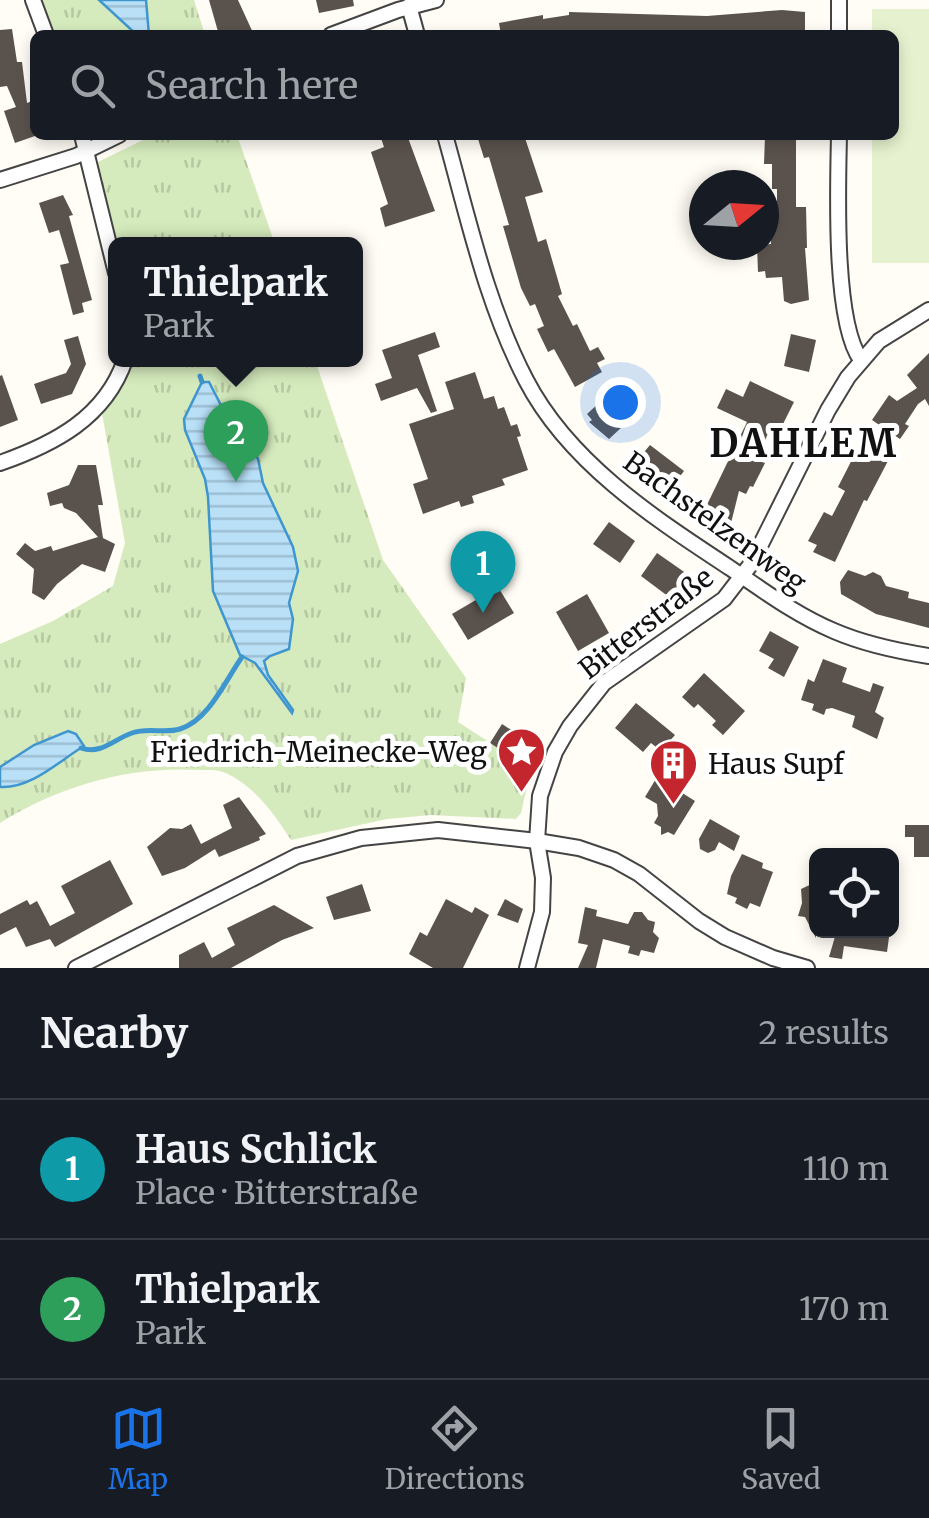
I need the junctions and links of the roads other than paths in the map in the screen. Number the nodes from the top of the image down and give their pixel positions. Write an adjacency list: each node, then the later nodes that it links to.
1 (33, 0): 5 (street)
2 (436, 0): 4 (street)
3 (839, 0): 8 (street)
4 (409, 6): 6 (street); 7 (street)
5 (44, 30)
6 (344, 30)
7 (416, 30)
8 (839, 30)
9 (83, 140): 13 (street)
10 (109, 140): 13 (street)
11 (446, 140): 20 (street, Bachstelzenweg)
12 (838, 140): 17 (street)
13 (86, 151): 14 (street); 15 (street)
14 (0, 180)
15 (108, 241)
16 (929, 310): 17 (street, Bitterstraße)
17 (861, 360): 20 (street, Bitterstraße)
18 (122, 367): 19 (street)
19 (0, 463)
20 (742, 576): 21 (street, Bachstelzenweg); 22 (street, Bitterstraße)
21 (929, 656)
22 (536, 840): 23 (street); 24 (street, Bitterstraße); 25 (street)
23 (76, 968)
24 (527, 968)
25 (807, 968)

